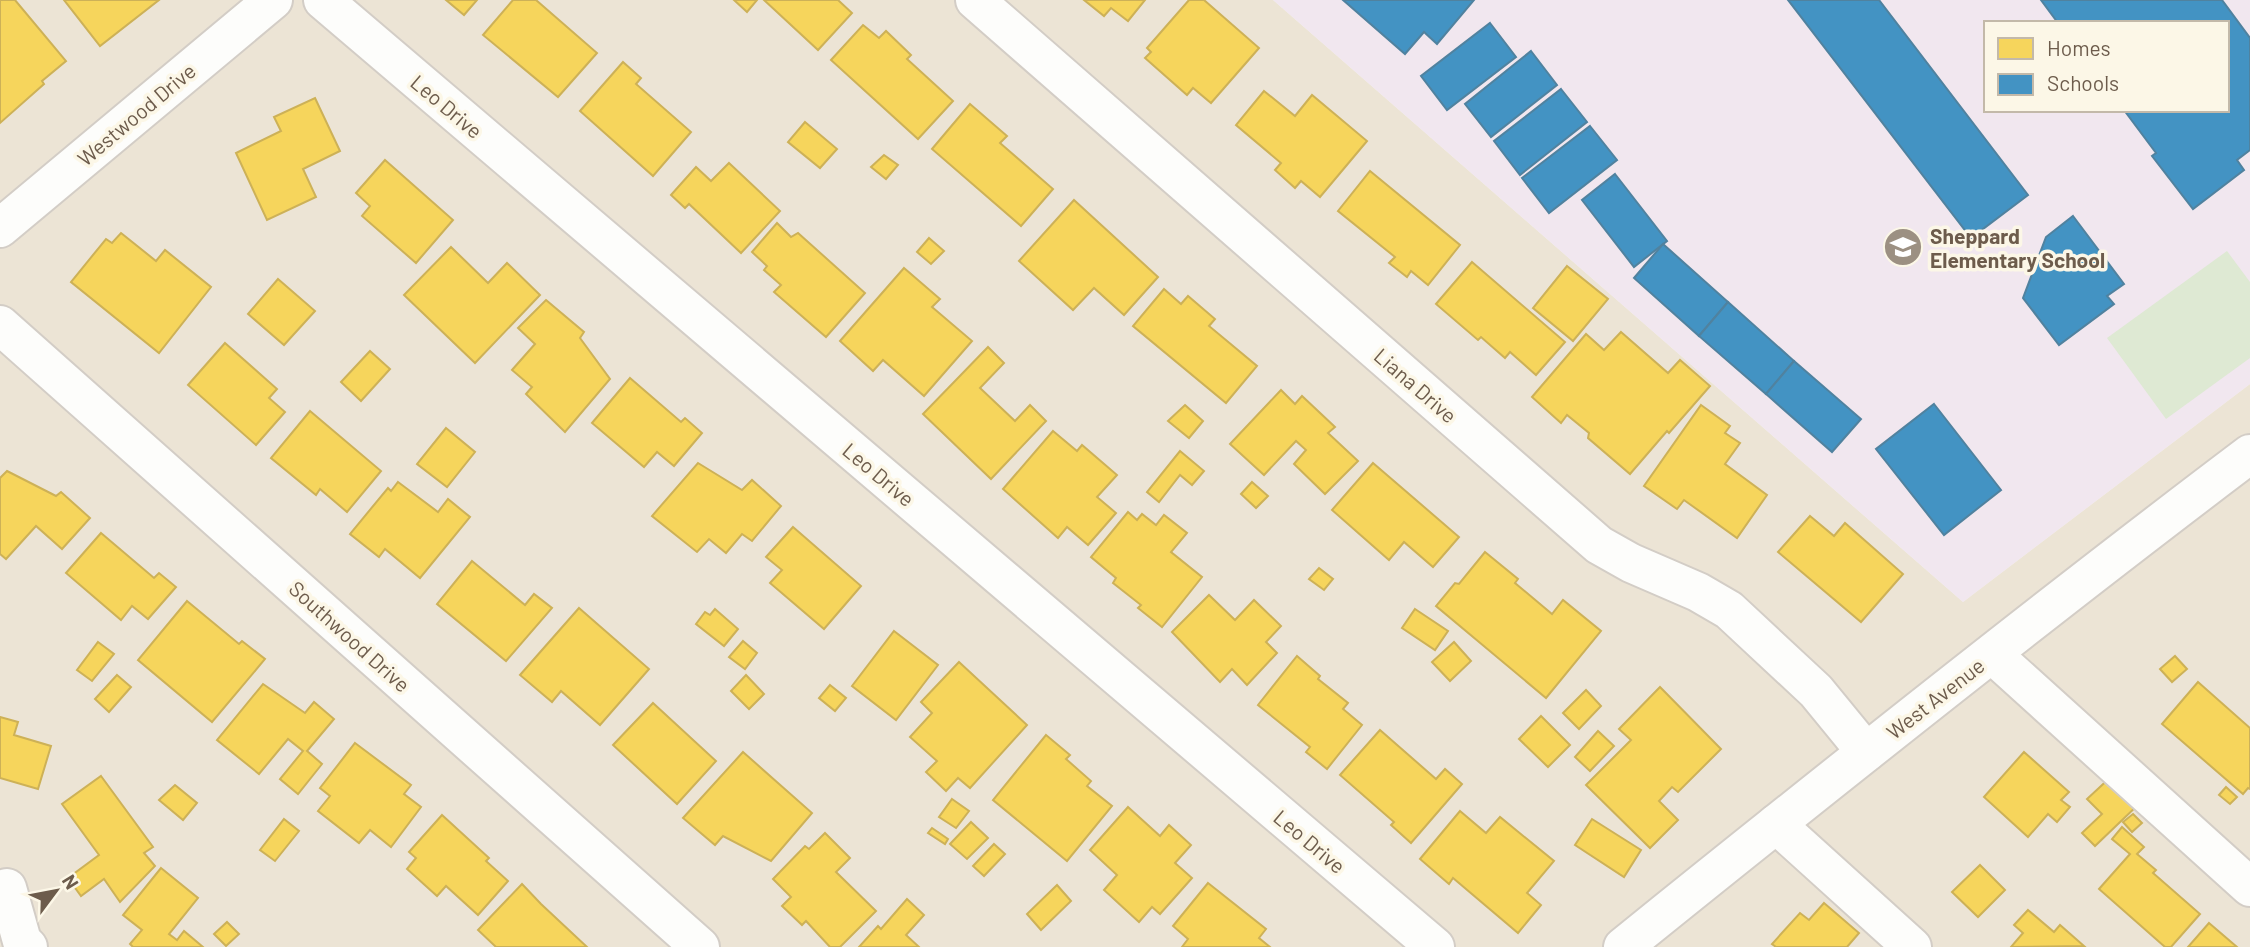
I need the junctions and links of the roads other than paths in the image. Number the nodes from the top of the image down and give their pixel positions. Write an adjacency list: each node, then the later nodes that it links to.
1 (273, 0): 4 (street, Westwood Drive)
2 (323, 0): 14 (street, Leo Drive)
3 (975, 0): 8 (street, Liana Drive)
4 (0, 228)
5 (0, 325): 13 (street, Southwood Drive)
6 (2250, 454): 7 (street, West Avenue)
7 (1992, 654): 8 (street, West Avenue); 10 (street)
8 (1866, 752): 9 (street, West Avenue)
9 (1776, 824): 15 (street, West Avenue); 16 (street)
10 (2250, 887)
11 (7, 888): 12 (street)
12 (28, 947)
13 (701, 947)
14 (1435, 947)
15 (1623, 947)
16 (1912, 947)

